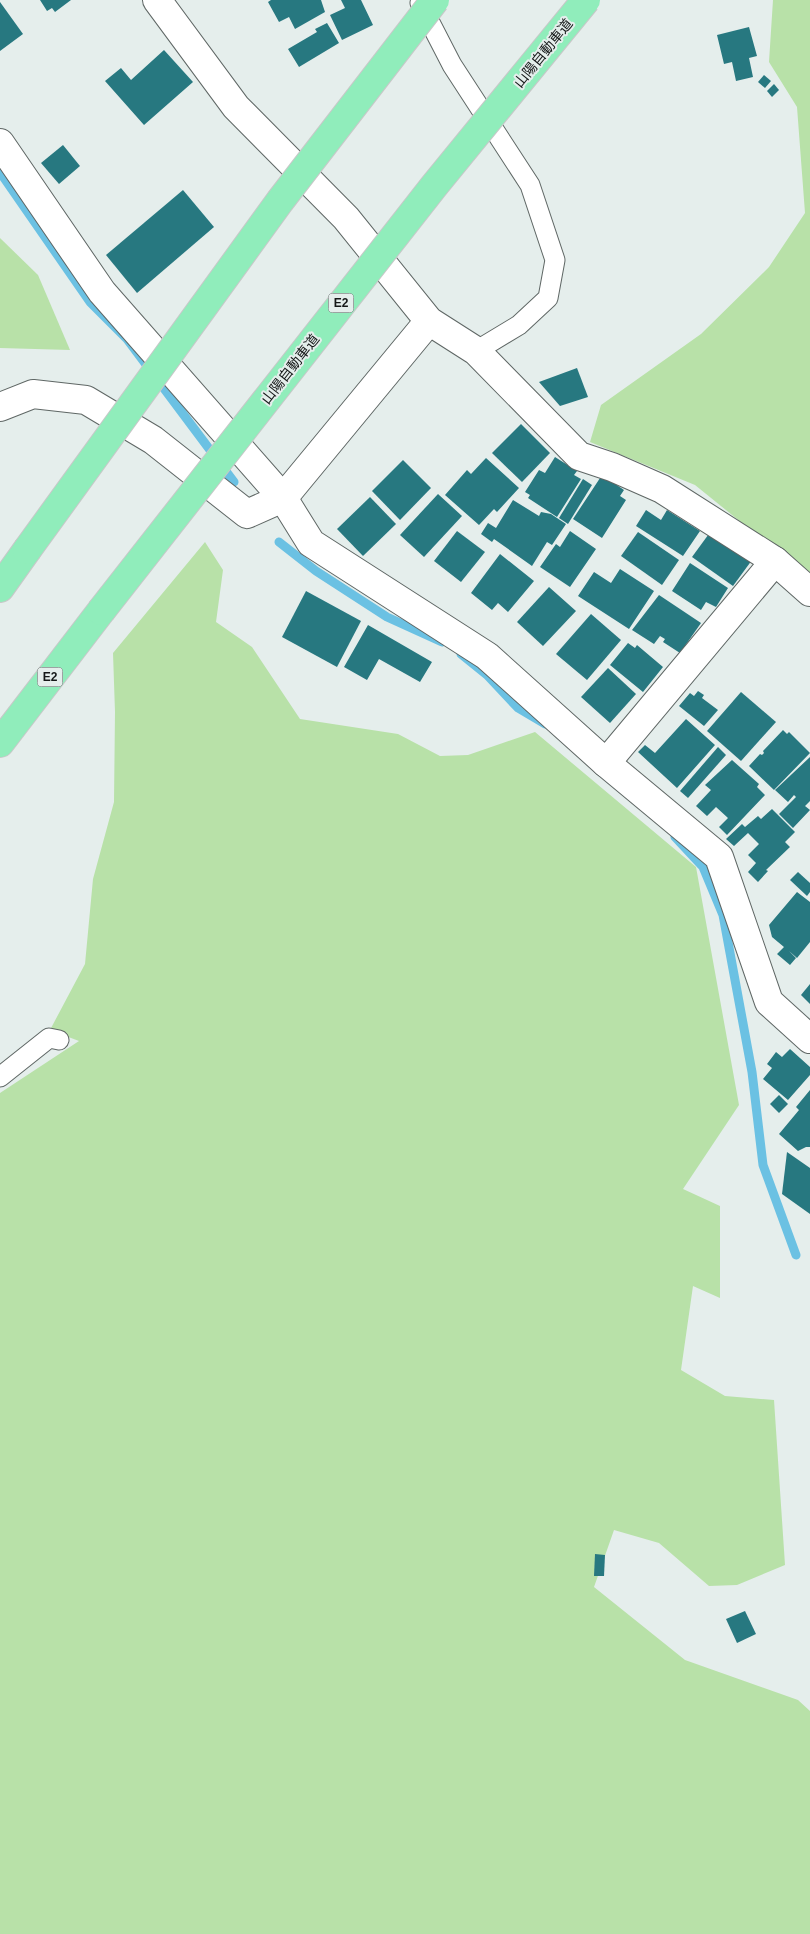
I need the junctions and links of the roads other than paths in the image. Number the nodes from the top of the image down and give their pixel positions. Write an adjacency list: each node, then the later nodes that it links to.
1 (157, 0): 6 (street)
2 (418, 0): 7 (lane)
3 (435, 0): 11 (highway, bridge)
4 (586, 0): 13 (highway, 山陽自動車道 / E2, bridge)
5 (0, 143): 9 (street)
6 (429, 321): 7 (street); 9 (street)
7 (476, 351): 10 (street)
8 (0, 407): 9 (street)
9 (284, 498): 14 (street)
10 (774, 561): 12 (street); 14 (street)
11 (0, 588)
12 (810, 592)
13 (0, 743)
14 (606, 763): 15 (street)
15 (810, 1039)
16 (59, 1040): 17 (lane)
17 (0, 1077)

